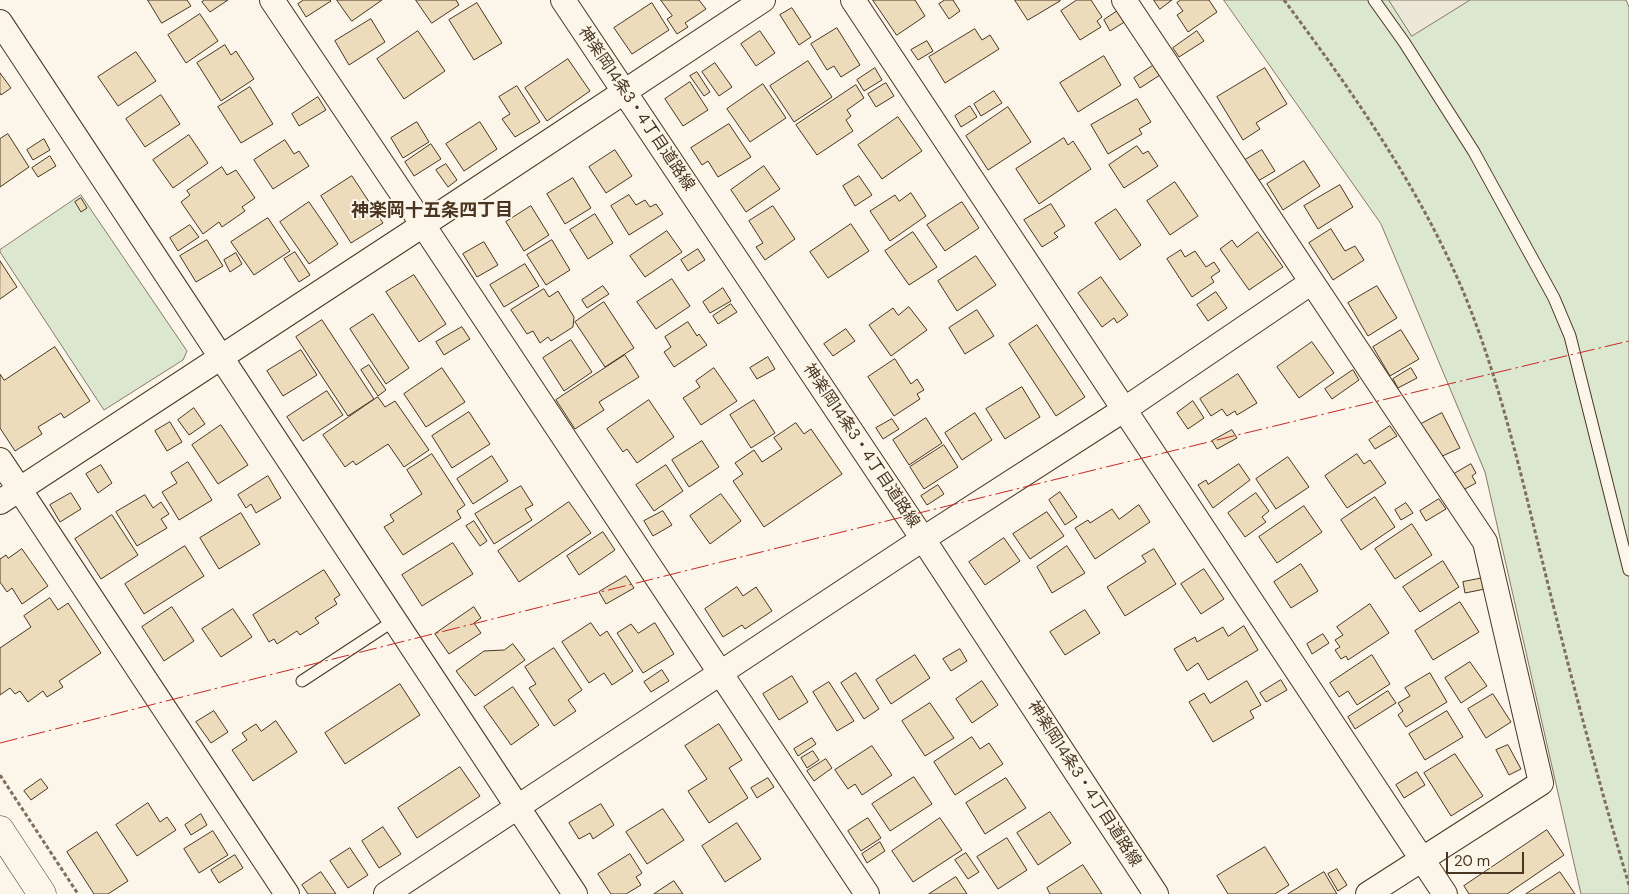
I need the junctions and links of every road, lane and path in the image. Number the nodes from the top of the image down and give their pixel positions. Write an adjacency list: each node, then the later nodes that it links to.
1 (272, 0): 10 (street)
2 (562, 0): 9 (street, 神楽岡14条3・4丁目道路線)
3 (763, 0): 9 (street)
4 (853, 0): 13 (street)
5 (1124, 0): 11 (street)
6 (1284, 0): 26 (path)
7 (1374, 0): 18 (lane)
8 (0, 22): 12 (street)
9 (624, 92): 10 (street); 17 (street, 神楽岡14条3・4丁目道路線)
10 (423, 225): 12 (street); 20 (street)
11 (1312, 282): 13 (street); 25 (street)
12 (221, 356): 15 (street); 19 (street)
13 (1125, 409): 17 (street); 25 (street)
14 (0, 460): 15 (street)
15 (19, 488): 16 (street); 29 (street)
16 (0, 502)
17 (923, 539): 20 (street); 33 (street, 神楽岡14条3・4丁目道路線)
18 (1629, 570)
19 (395, 620): 21 (lane); 23 (street)
20 (720, 673): 23 (street); 32 (street)
21 (302, 681)
22 (0, 776): 28 (path)
23 (519, 807): 30 (street); 31 (street)
24 (0, 830): 27 (highway)
25 (1422, 858): 34 (street); 35 (street)
26 (1629, 885)
27 (42, 894)
28 (78, 894)
29 (287, 894)
30 (386, 894)
31 (575, 894)
32 (867, 894)
33 (1156, 894)
34 (1368, 894)
35 (1445, 894)

